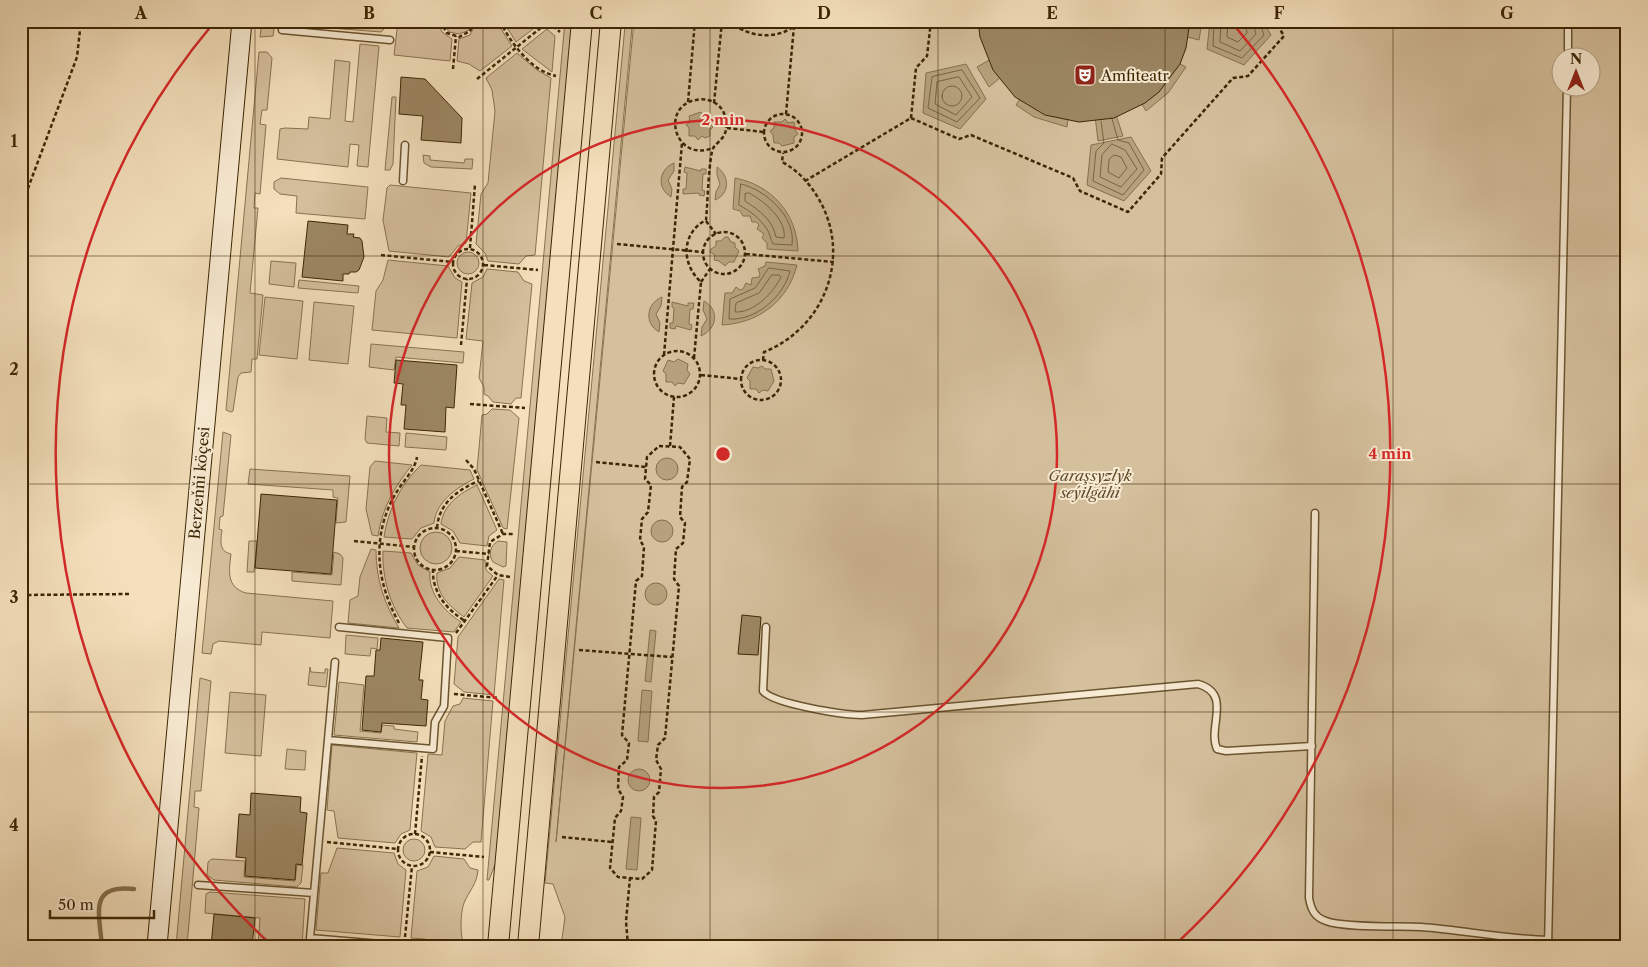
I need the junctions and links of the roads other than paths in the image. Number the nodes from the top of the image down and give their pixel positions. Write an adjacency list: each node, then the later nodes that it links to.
1 (242, 21): 20 (street, Berzeňňi köçesi)
2 (582, 21): 22 (main road)
3 (611, 21): 23 (main road)
4 (1568, 21): 7 (lane)
5 (282, 30): 6 (lane)
6 (390, 40)
7 (1568, 48)
8 (1567, 98): 19 (lane)
9 (405, 145): 10 (lane)
10 (402, 182)
11 (1315, 513): 16 (lane)
12 (339, 627): 15 (lane)
13 (766, 627): 16 (lane)
14 (335, 662): 15 (lane)
15 (328, 740): 18 (lane)
16 (1312, 746): 19 (lane)
17 (198, 885): 18 (lane)
18 (314, 893): 21 (lane)
19 (1548, 943)
20 (157, 946)
21 (405, 946)
22 (498, 946)
23 (528, 946)

